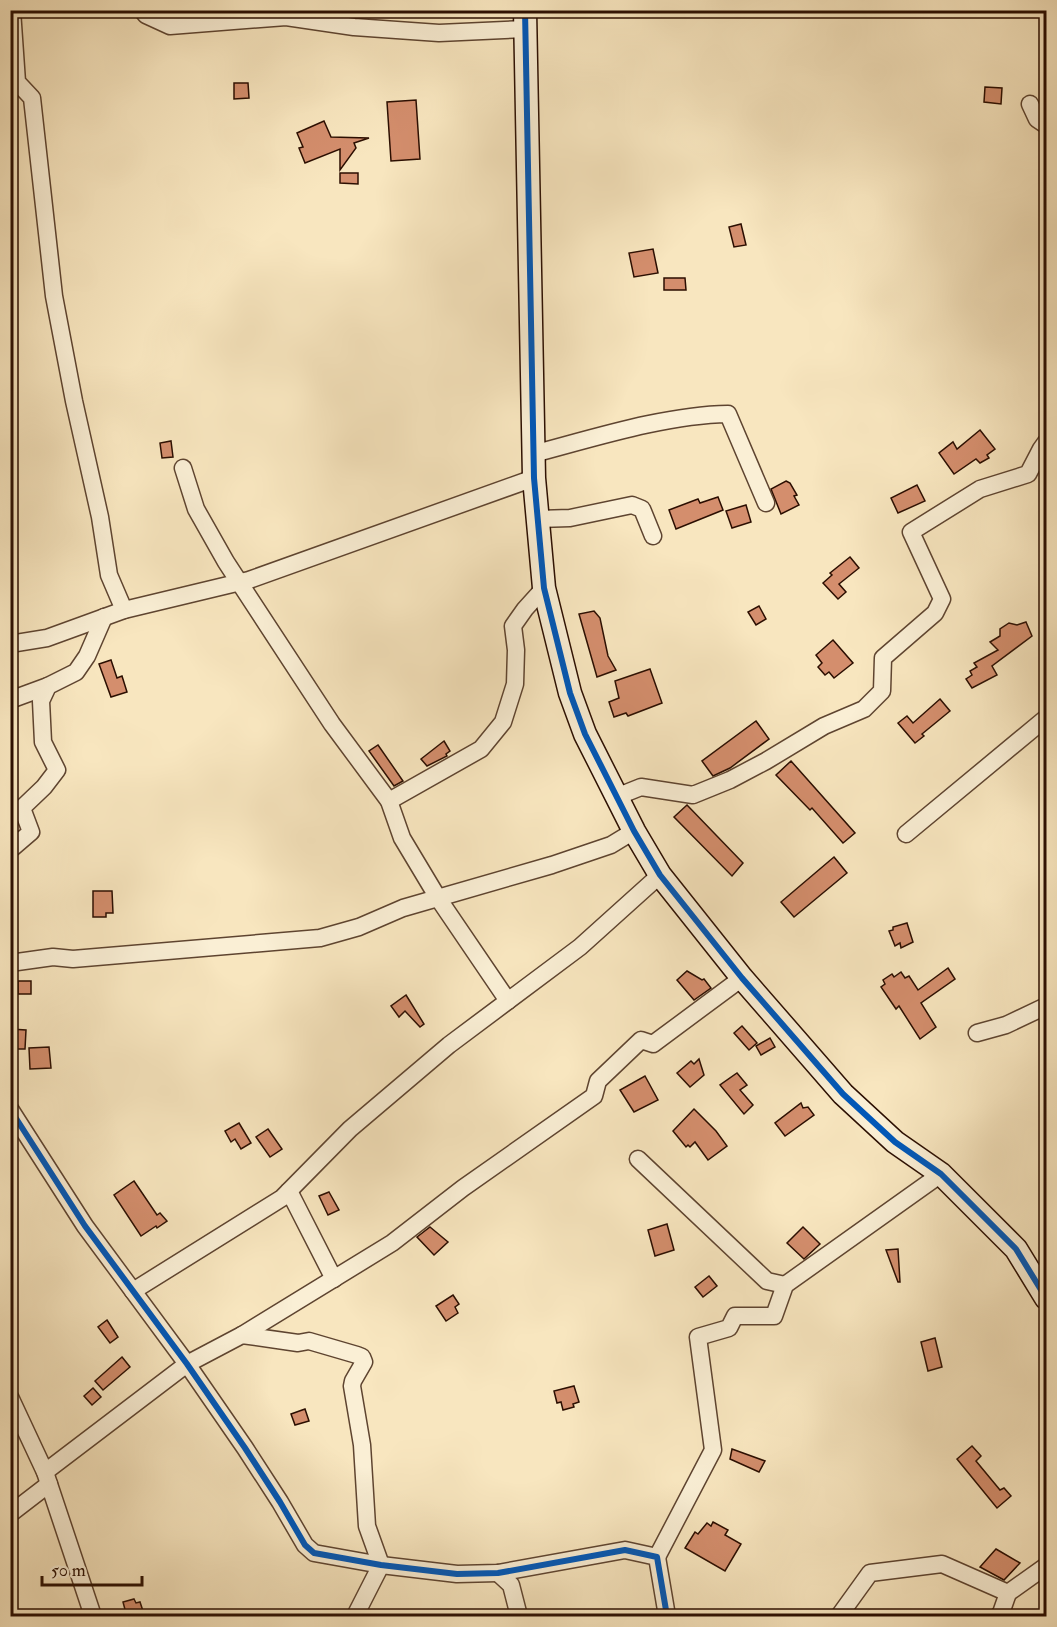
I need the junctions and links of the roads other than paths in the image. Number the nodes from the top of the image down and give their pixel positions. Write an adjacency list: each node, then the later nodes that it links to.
1 (12, 10): 15 (street)
2 (142, 10): 3 (street)
3 (525, 20): 7 (street)
4 (1030, 104): 5 (street)
5 (1047, 125)
6 (1047, 442): 21 (street)
7 (533, 454): 9 (street); 10 (street)
8 (183, 468): 13 (street)
9 (534, 478): 11 (street); 13 (street)
10 (766, 503)
11 (538, 519): 12 (street); 14 (street)
12 (653, 536)
13 (239, 582): 15 (street); 22 (street)
14 (544, 588): 21 (street); 22 (street)
15 (124, 610): 16 (street)
16 (104, 617): 17 (street); 18 (street)
17 (10, 644)
18 (48, 686): 19 (street); 25 (street)
19 (10, 700)
20 (1047, 718): 24 (street)
21 (616, 797): 23 (street)
22 (389, 801): 27 (street)
23 (634, 831): 26 (street); 27 (street)
24 (906, 834)
25 (10, 850)
26 (660, 875): 29 (street); 30 (street)
27 (438, 898): 28 (street); 30 (street)
28 (10, 963)
29 (742, 978): 35 (street); 37 (street)
30 (508, 1001): 36 (street)
31 (1047, 1006): 32 (street)
32 (977, 1034)
33 (10, 1109): 39 (street)
34 (638, 1159): 38 (street)
35 (941, 1174): 38 (street); 40 (street)
36 (289, 1191): 37 (street); 39 (street)
37 (334, 1279): 41 (street)
38 (785, 1285): 46 (street)
39 (133, 1291): 42 (street)
40 (1045, 1293)
41 (242, 1335): 42 (street); 47 (street)
42 (187, 1365): 44 (street); 47 (street)
43 (10, 1396): 44 (street)
44 (47, 1478): 45 (street); 52 (street)
45 (10, 1514)
46 (657, 1557): 49 (street); 55 (street)
47 (381, 1565): 49 (street); 51 (street)
48 (1047, 1566): 50 (street)
49 (498, 1573): 54 (street)
50 (1008, 1593): 56 (street); 57 (street)
51 (357, 1613): 53 (street)
52 (93, 1617)
53 (343, 1617)
54 (519, 1617)
55 (667, 1617)
56 (839, 1617)
57 (998, 1617)

